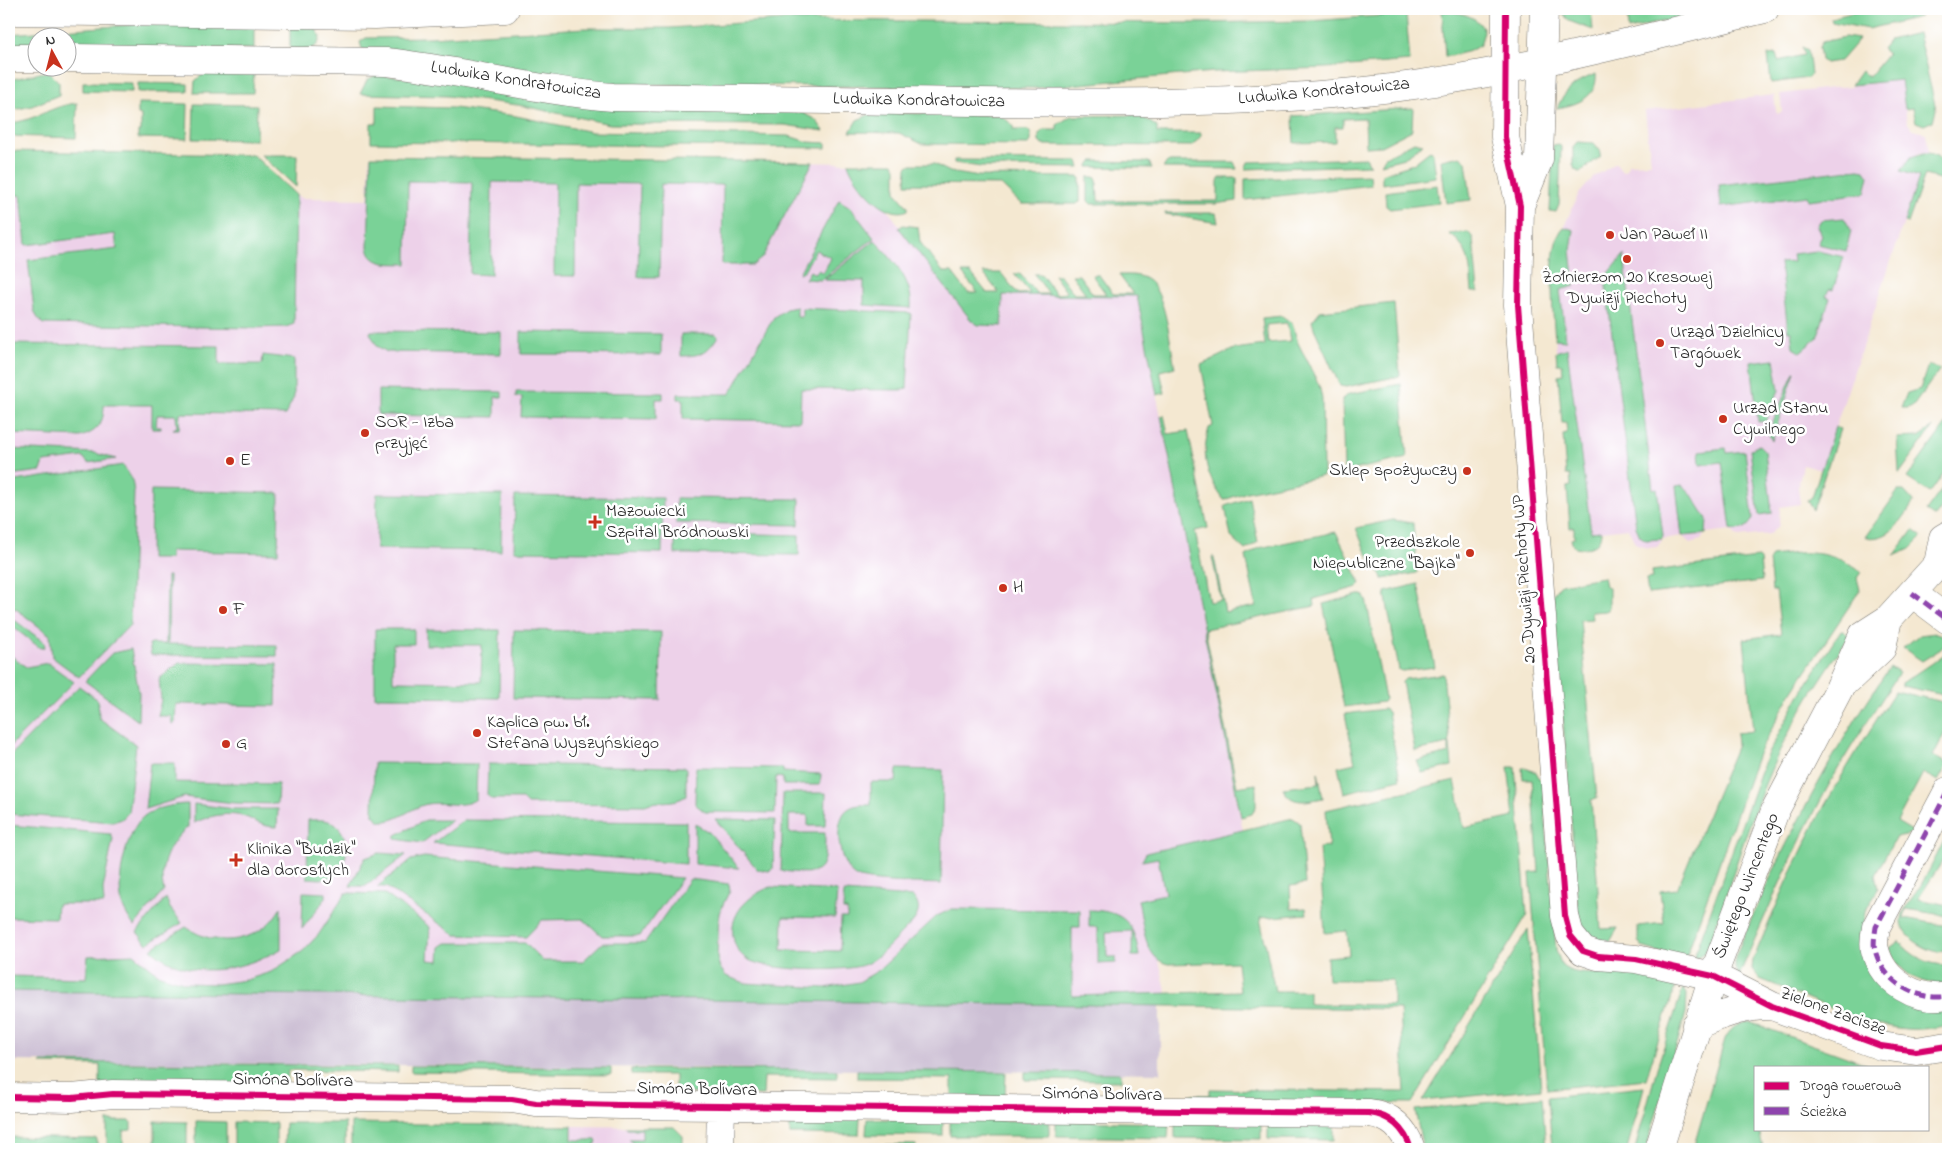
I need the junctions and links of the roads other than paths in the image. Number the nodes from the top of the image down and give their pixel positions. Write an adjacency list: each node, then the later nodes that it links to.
1 (505, 9): 5 (street)
2 (1506, 9): 11 (street, 20 Dywizji Piechoty WP)
3 (1544, 9): 10 (street, 20 Dywizji Piechoty WP)
4 (1765, 9): 10 (street, Ludwika Kondratowicza)
5 (84, 10): 6 (street)
6 (9, 11)
7 (9, 58): 8 (street)
8 (28, 58)
9 (78, 58): 11 (street, Ludwika Kondratowicza)
10 (1543, 61): 11 (street, Ludwika Kondratowicza); 12 (street, 20 Dywizji Piechoty WP)
11 (1504, 69): 12 (street, 20 Dywizji Piechoty WP)
12 (1520, 206): 18 (street, 20 Dywizji Piechoty WP)
13 (1948, 535): 14 (street)
14 (1943, 561): 15 (street, Świętego Wincentego)
15 (1912, 593): 16 (street); 18 (street, Świętego Wincentego)
16 (1948, 620)
17 (1948, 791): 19 (street)
18 (1713, 976): 20 (street, Zielone Zacisze); 21 (street, Świętego Wincentego)
19 (1948, 996)
20 (1772, 1006): 21 (street, Zielone Zacisze); 22 (street, Zielone Zacisze)
21 (1696, 1025): 27 (street, Świętego Wincentego)
22 (1948, 1046)
23 (9, 1097): 24 (street, Simóna Bolívara)
24 (721, 1106): 25 (street); 26 (street, Simóna Bolívara)
25 (720, 1149)
26 (1411, 1149)
27 (1659, 1149)

